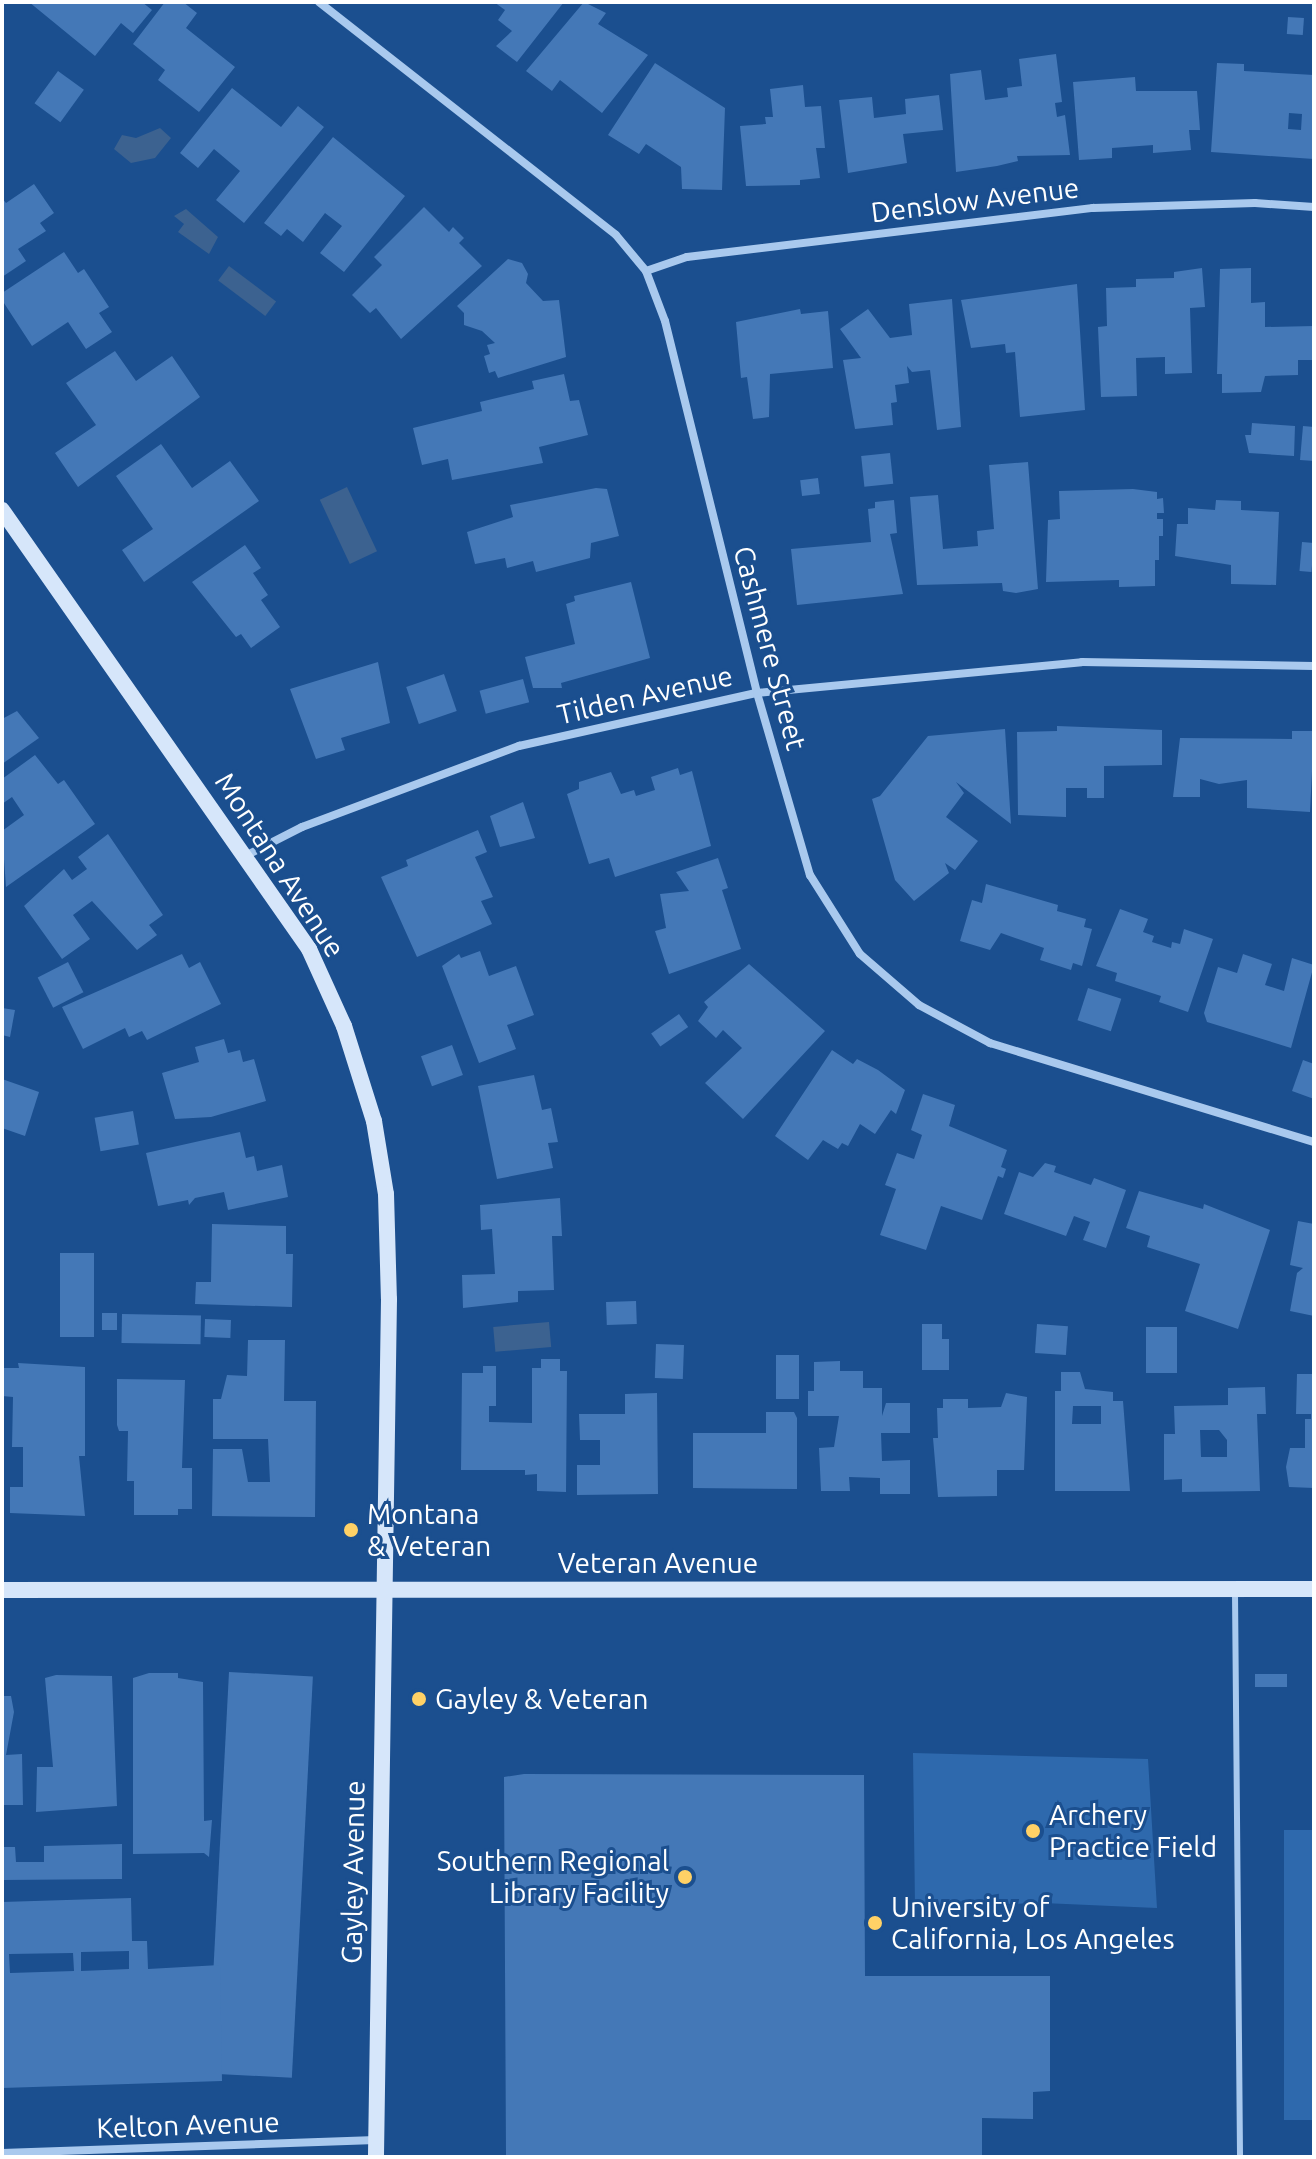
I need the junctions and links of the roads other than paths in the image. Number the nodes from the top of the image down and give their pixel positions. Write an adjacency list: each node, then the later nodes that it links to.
1 (319, 2): 3 (street, Cashmere Street)
2 (1314, 207): 3 (street, Denslow Avenue)
3 (646, 271): 6 (street, Cashmere Street)
4 (2, 510): 7 (street, Montana Avenue)
5 (1314, 666): 6 (street, Tilden Avenue)
6 (757, 693): 7 (street, Tilden Avenue); 8 (street, Cashmere Street)
7 (247, 855): 9 (street, Montana Avenue)
8 (1314, 1142)
9 (382, 1588): 11 (street, Veteran Avenue); 12 (street, Veteran Avenue); 13 (street, Gayley Avenue)
10 (1314, 1589): 12 (street, Veteran Avenue)
11 (2, 1590)
12 (1235, 1590): 16 (lane)
13 (376, 2140): 14 (street, Kelton Avenue); 15 (street, Gayley Avenue)
14 (2, 2153)
15 (376, 2157)
16 (1240, 2157)

